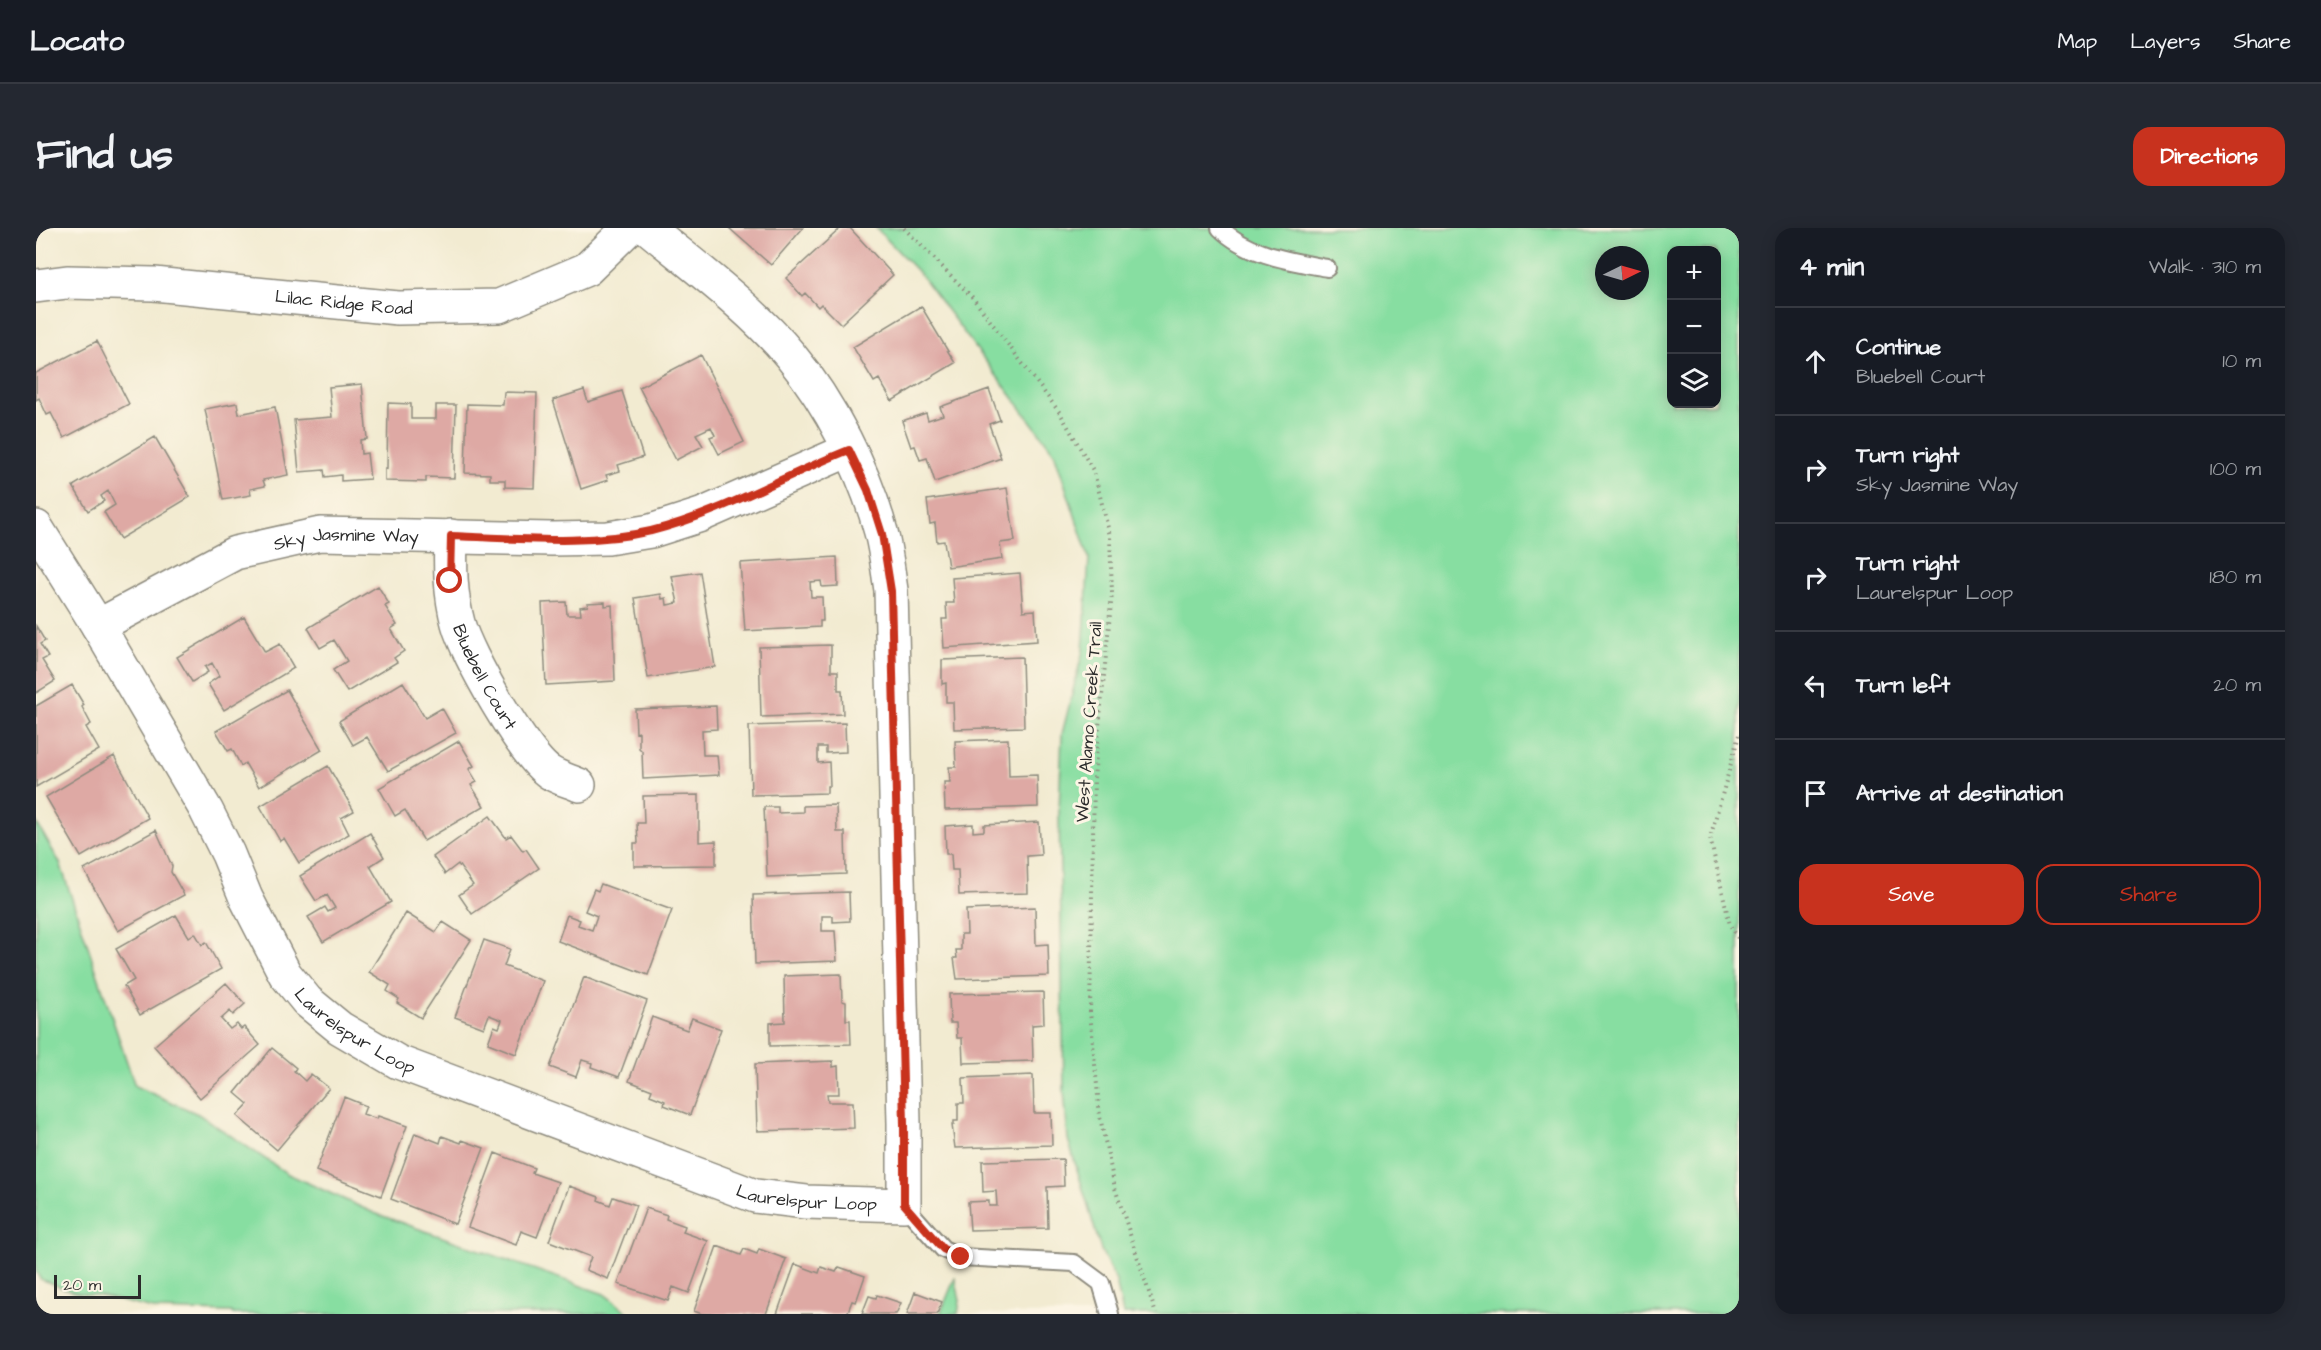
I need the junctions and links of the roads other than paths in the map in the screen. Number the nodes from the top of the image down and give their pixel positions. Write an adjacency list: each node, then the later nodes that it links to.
1 (629, 228): 5 (street, Lilac Ridge Road)
2 (648, 228): 6 (street, Laurelspur Loop)
3 (1220, 228): 4 (lane)
4 (1327, 268)
5 (36, 286)
6 (849, 450): 8 (street, Sky Jasmine Way); 11 (street, Laurelspur Loop)
7 (36, 527): 9 (street, Laurelspur Loop)
8 (451, 536): 9 (street, Sky Jasmine Way); 10 (street, Bluebell Court)
9 (98, 626): 11 (street, Laurelspur Loop)
10 (579, 785)
11 (904, 1204): 12 (lane)
12 (1110, 1314)

